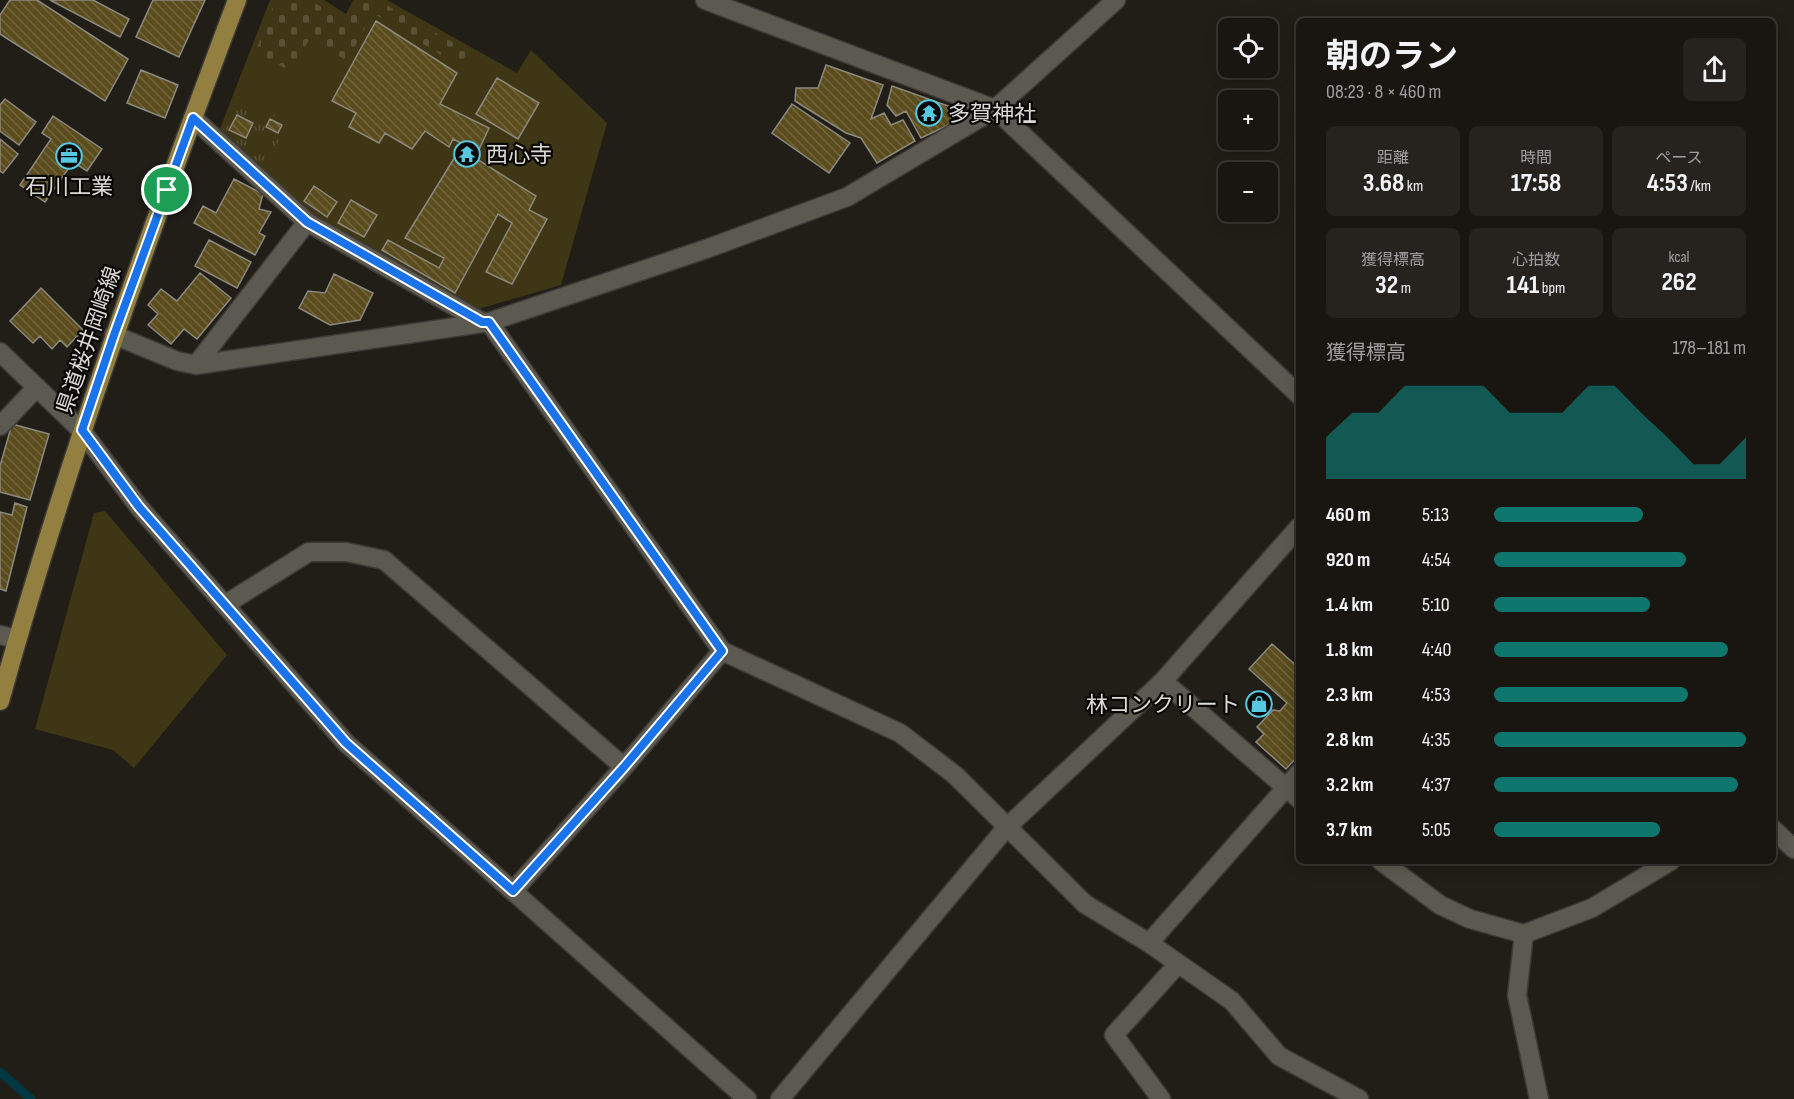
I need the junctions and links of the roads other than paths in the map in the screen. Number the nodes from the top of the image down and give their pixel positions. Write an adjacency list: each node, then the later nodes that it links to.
1 (237, 0): 5 (main road, 県道桜井岡崎線)
2 (705, 0): 4 (street)
3 (1116, 0): 4 (street)
4 (995, 109): 7 (street); 12 (street)
5 (193, 118): 6 (street); 8 (main road, 県道桜井岡崎線)
6 (307, 222): 7 (street); 10 (street)
7 (486, 322): 10 (street); 18 (street)
8 (114, 335): 10 (street); 14 (main road, 県道桜井岡崎線)
9 (0, 352): 11 (street)
10 (196, 365)
11 (37, 387): 13 (street); 14 (street)
12 (1296, 392)
13 (0, 426)
14 (82, 430): 16 (street); 17 (main road, 県道桜井岡崎線)
15 (1296, 530): 19 (street)
16 (226, 604): 21 (street); 28 (street)
17 (9, 637): 20 (main road, 県道桜井岡崎線)
18 (722, 651): 21 (street); 23 (street)
19 (1163, 681): 22 (street); 23 (street)
20 (0, 701)
21 (624, 767): 28 (street)
22 (1292, 794): 30 (street)
23 (1006, 828): 30 (street); 33 (street)
24 (1776, 832): 25 (street)
25 (1794, 849)
26 (1385, 864): 29 (street)
27 (1666, 864): 29 (street)
28 (513, 891): 32 (street)
29 (1524, 934): 36 (street)
30 (1149, 943): 31 (street)
31 (1178, 964): 34 (street); 35 (street)
32 (747, 1099)
33 (780, 1099)
34 (1161, 1099)
35 (1359, 1099)
36 (1539, 1099)

